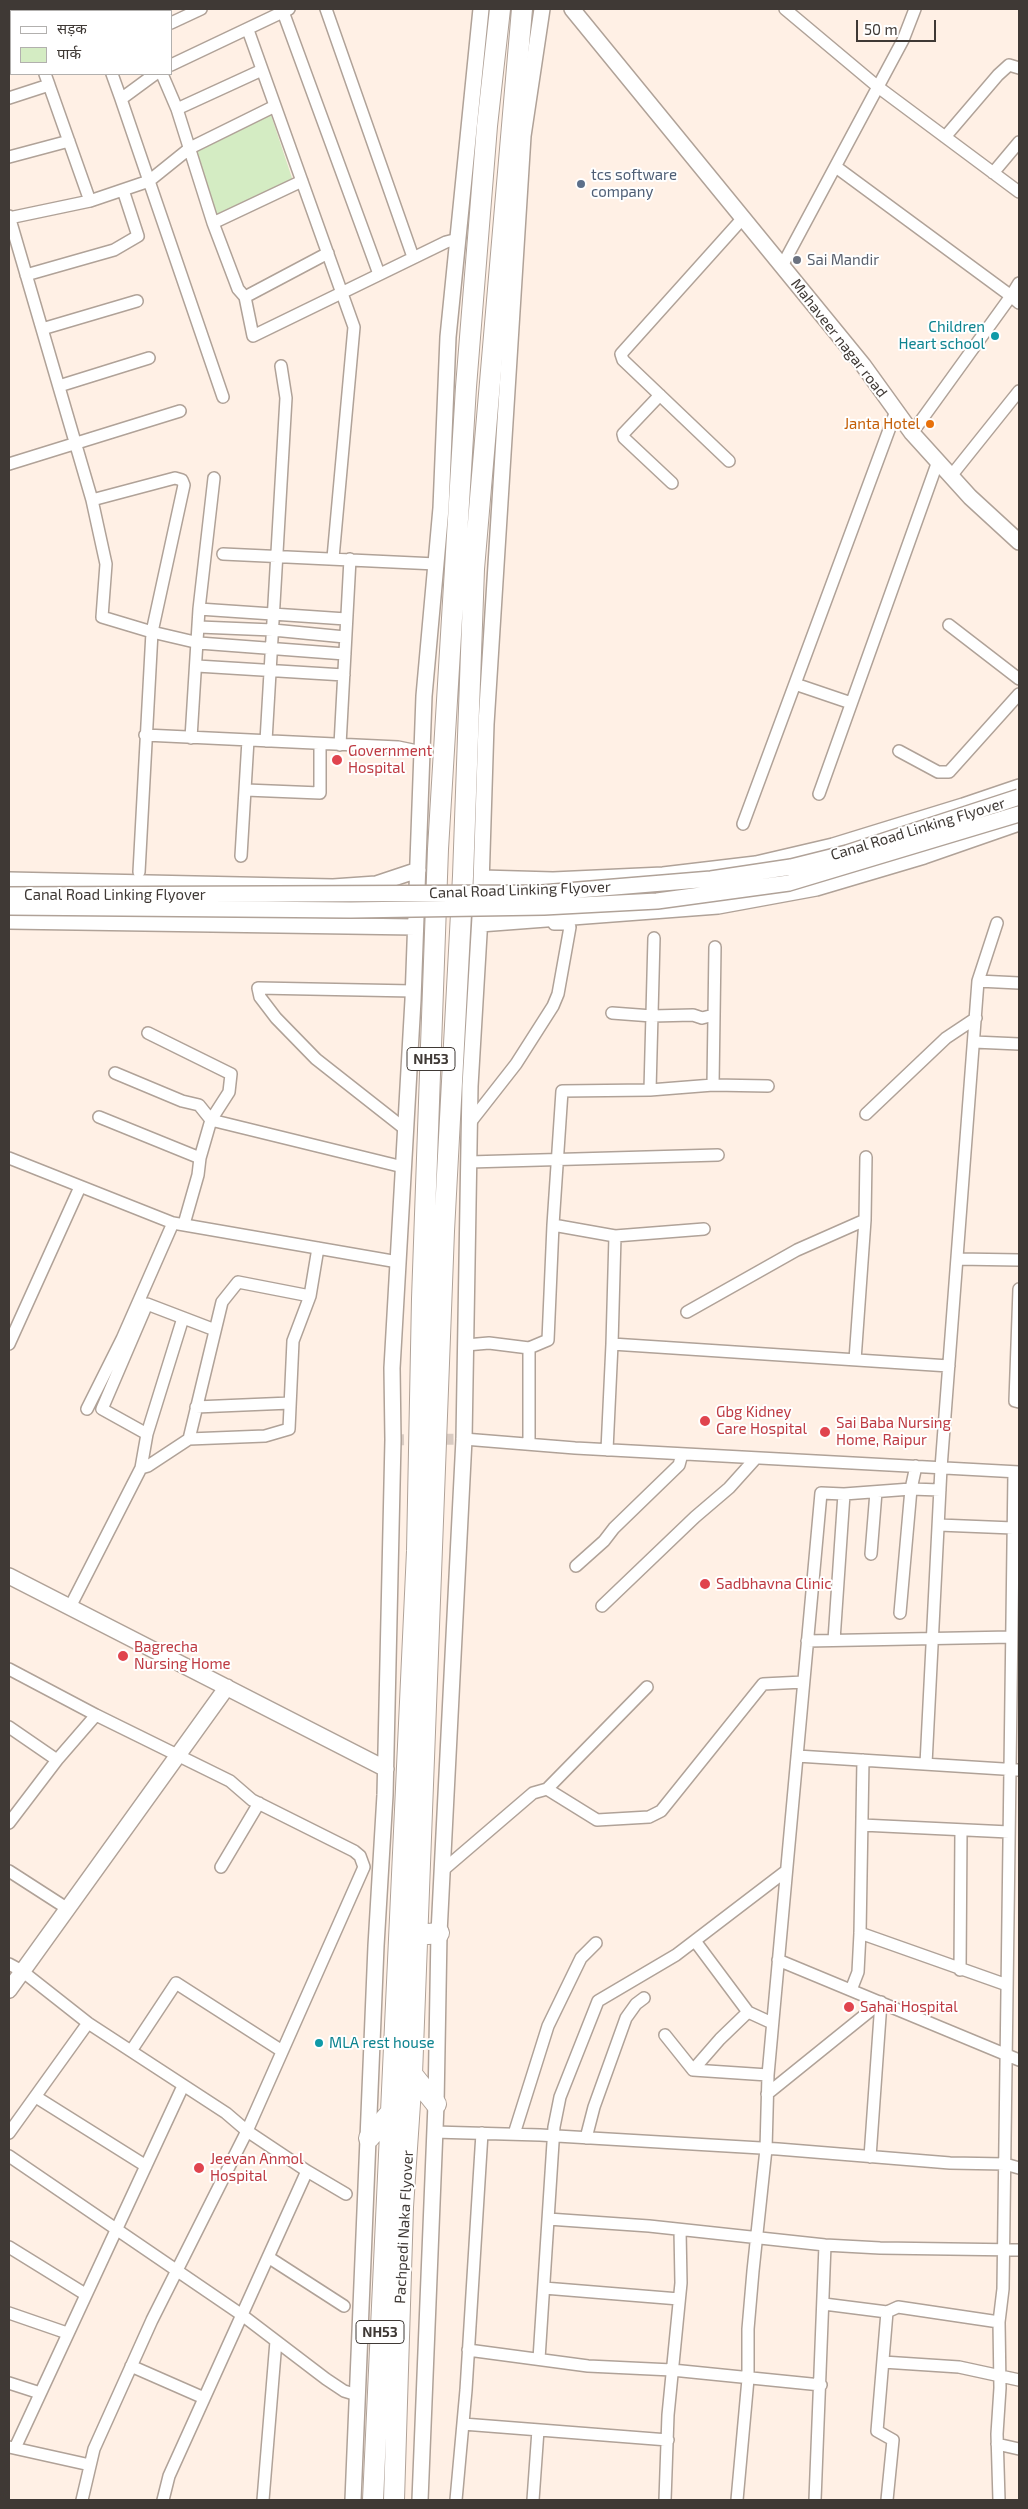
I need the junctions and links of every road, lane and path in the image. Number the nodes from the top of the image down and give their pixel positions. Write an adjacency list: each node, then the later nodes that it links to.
1 (201, 9): 10 (street)
2 (326, 9): 44 (street)
3 (481, 9): 42 (main road)
4 (500, 9): 259 (highway, NH53)
5 (522, 9): 232 (highway, NH53)
6 (542, 9): 113 (main road)
7 (785, 9): 22 (street)
8 (915, 9): 22 (street)
9 (285, 10): 13 (street); 46 (street)
10 (185, 12): 12 (street)
11 (579, 12): 40 (main road, Mahaveer nagar road)
12 (172, 22)
13 (248, 30): 14 (street); 16 (street)
14 (172, 65)
15 (1019, 68): 27 (street)
16 (262, 70): 25 (street); 26 (street)
17 (45, 75): 21 (street)
18 (112, 75): 24 (street)
19 (154, 75): 24 (street)
20 (162, 75): 26 (street)
21 (49, 86): 23 (street); 28 (street)
22 (878, 87): 27 (street); 32 (street)
23 (9, 98)
24 (121, 99): 34 (street)
25 (275, 106): 30 (street); 35 (street)
26 (177, 108): 30 (street)
27 (945, 137): 33 (street)
28 (68, 141): 31 (street); 38 (street)
29 (1019, 142): 33 (street)
30 (190, 148): 34 (street); 41 (street)
31 (9, 157)
32 (836, 167): 45 (street); 51 (street)
33 (992, 174): 37 (street)
34 (149, 181): 36 (street); 59 (street)
35 (302, 181): 41 (street); 43 (street)
36 (123, 190): 38 (street); 47 (street)
37 (1019, 192)
38 (90, 201): 39 (street)
39 (9, 217): 47 (street)
40 (743, 218): 45 (main road, Mahaveer nagar road); 58 (street)
41 (213, 223): 50 (street)
42 (458, 239): 44 (street); 76 (main road)
43 (328, 253): 49 (street); 50 (street)
44 (413, 257): 46 (street)
45 (782, 266): 61 (main road, Mahaveer nagar road)
46 (379, 274): 49 (street)
47 (26, 275): 53 (street)
48 (1019, 283): 51 (street)
49 (341, 291): 50 (street); 74 (street)
50 (245, 297)
51 (1015, 299): 62 (street)
52 (137, 301): 53 (street)
53 (42, 329): 56 (street)
54 (150, 358): 56 (street)
55 (281, 366): 73 (street)
56 (59, 386): 63 (street)
57 (1019, 391): 67 (street)
58 (660, 395): 64 (street); 69 (street)
59 (223, 398)
60 (180, 411): 63 (street)
61 (896, 411): 62 (main road, Mahaveer nagar road); 92 (street)
62 (912, 432): 65 (main road, Mahaveer nagar road)
63 (76, 443): 66 (street); 70 (street)
64 (729, 461)
65 (938, 461): 67 (main road, Mahaveer nagar road); 94 (street)
66 (9, 464)
67 (951, 476): 71 (main road, Mahaveer nagar road)
68 (214, 478): 77 (street)
69 (672, 483)
70 (92, 500): 83 (street); 83 (street)
71 (1019, 542)
72 (223, 554): 73 (street)
73 (277, 556): 74 (street); 78 (street)
74 (333, 558): 75 (street)
75 (350, 559): 76 (street); 79 (street)
76 (436, 564): 102 (main road)
77 (200, 609): 78 (street); 81 (street)
78 (274, 613): 79 (street); 82 (street)
79 (346, 619): 84 (street)
80 (949, 625): 91 (street)
81 (199, 627): 82 (street); 85 (street)
82 (273, 630): 84 (street); 86 (street)
83 (152, 632): 85 (street); 95 (street)
84 (345, 637): 87 (street)
85 (199, 643): 86 (street); 88 (street)
86 (272, 649): 87 (street); 89 (street)
87 (345, 654): 90 (street)
88 (198, 666): 89 (street); 96 (street)
89 (271, 672): 90 (street); 98 (street)
90 (344, 675): 100 (street)
91 (1019, 679)
92 (795, 684): 94 (street); 109 (street)
93 (1019, 694): 101 (street)
94 (851, 703): 105 (street)
95 (145, 735): 96 (street); 112 (street)
96 (191, 738): 97 (street)
97 (248, 740): 98 (street); 104 (street)
98 (266, 741): 99 (street)
99 (320, 744): 100 (street); 104 (street)
100 (340, 745): 102 (street)
101 (899, 751)
102 (422, 752): 111 (main road)
103 (1019, 787): 113 (main road)
104 (246, 790): 110 (street)
105 (819, 794)
106 (1019, 797): 115 (main road, Canal Road Linking Flyover, bridge)
107 (1019, 814): 116 (main road, Canal Road Linking Flyover, bridge)
108 (1019, 823): 117 (main road)
109 (743, 824)
110 (241, 856)
111 (418, 870): 114 (main road); 121 (main road)
112 (138, 872)
113 (482, 878): 120 (main road)
114 (9, 880)
115 (9, 895)
116 (9, 907)
117 (532, 919): 120 (main road); 141 (street)
118 (9, 921): 121 (main road)
119 (997, 922): 124 (street)
120 (480, 924): 141 (main road)
121 (415, 927): 126 (main road)
122 (654, 938): 129 (street)
123 (715, 947): 128 (street)
124 (978, 981): 125 (street); 130 (street)
125 (1019, 983)
126 (413, 991): 142 (main road); 142 (street)
127 (612, 1013): 129 (street)
128 (714, 1015): 129 (street); 135 (street)
129 (652, 1016): 137 (street)
130 (976, 1018): 132 (street); 138 (street)
131 (148, 1033): 140 (street)
132 (974, 1042): 133 (street); 157 (street)
133 (1019, 1044)
134 (115, 1074): 140 (street)
135 (713, 1085): 136 (street); 137 (street)
136 (768, 1086)
137 (650, 1090): 147 (street)
138 (866, 1114)
139 (99, 1117): 146 (street)
140 (211, 1120): 146 (street); 149 (street)
141 (469, 1124): 148 (main road)
142 (406, 1129): 149 (main road)
143 (718, 1155): 147 (street)
144 (866, 1157): 151 (street)
145 (9, 1158): 150 (street)
146 (200, 1158): 152 (street)
147 (558, 1161): 148 (street); 153 (street)
148 (469, 1162): 168 (main road)
149 (403, 1167): 159 (main road)
150 (80, 1187): 152 (street); 166 (street)
151 (865, 1220): 162 (street); 170 (street)
152 (179, 1224): 156 (street); 175 (street)
153 (553, 1224): 155 (street); 169 (street)
154 (704, 1229): 155 (street)
155 (615, 1236): 167 (street)
156 (318, 1248): 159 (street); 161 (street)
157 (957, 1259): 158 (street); 171 (street)
158 (1019, 1260)
159 (398, 1262): 216 (main road)
160 (1019, 1289): 164 (street)
161 (310, 1296): 165 (street); 173 (street)
162 (687, 1312)
163 (183, 1318): 165 (street); 176 (street); 176 (street)
164 (1019, 1321): 172 (street)
165 (215, 1330): 174 (street)
166 (9, 1344)
167 (612, 1344): 170 (street); 180 (street)
168 (466, 1345): 169 (street); 178 (main road)
169 (529, 1348): 179 (street)
170 (855, 1360): 171 (street)
171 (949, 1366): 185 (street)
172 (1019, 1402)
173 (290, 1403): 174 (street); 177 (street)
174 (196, 1407): 177 (street)
175 (87, 1409)
176 (147, 1434): 184 (street)
177 (189, 1439): 184 (street)
178 (464, 1439): 179 (street); 227 (main road)
179 (529, 1444): 180 (street)
180 (607, 1450): 181 (street)
181 (682, 1454): 182 (street); 195 (street)
182 (756, 1458): 183 (street); 197 (street)
183 (916, 1466): 185 (street); 187 (street)
184 (142, 1468): 198 (street)
185 (941, 1468): 186 (street); 188 (street)
186 (1016, 1472): 192 (street)
187 (911, 1489): 188 (street); 189 (street); 199 (street)
188 (940, 1490): 191 (street)
189 (876, 1492): 190 (street); 193 (street)
190 (844, 1494): 202 (street); 203 (street)
191 (939, 1525): 192 (street); 201 (street)
192 (1013, 1528): 194 (street)
193 (871, 1554)
194 (1016, 1554): 200 (street)
195 (576, 1566)
196 (9, 1576): 198 (main road)
197 (602, 1606)
198 (70, 1607): 206 (main road)
199 (900, 1613)
200 (1012, 1637): 201 (street); 208 (street)
201 (931, 1638): 202 (street); 215 (street)
202 (834, 1640): 203 (street)
203 (807, 1641): 205 (street)
204 (9, 1669): 209 (street)
205 (803, 1682): 212 (street); 218 (street)
206 (227, 1687): 211 (main road); 216 (main road)
207 (648, 1687): 218 (street)
208 (1015, 1689): 217 (street)
209 (96, 1715): 211 (street); 213 (street)
210 (9, 1727): 213 (street)
211 (177, 1756): 219 (street); 229 (main road)
212 (796, 1756): 214 (street); 226 (street)
213 (57, 1760): 220 (street)
214 (863, 1760): 215 (street); 221 (street)
215 (926, 1764): 217 (street)
216 (386, 1769): 266 (main road)
217 (1014, 1769): 223 (street)
218 (547, 1789): 227 (street)
219 (259, 1804): 224 (street); 249 (street)
220 (11, 1815)
221 (862, 1825): 222 (street); 231 (street)
222 (961, 1830): 223 (street); 237 (street)
223 (1009, 1832): 228 (street)
224 (221, 1867)
225 (9, 1871): 229 (street)
226 (786, 1871): 233 (street); 235 (street)
227 (442, 1872): 230 (main road)
228 (1014, 1905): 239 (street)
229 (68, 1909): 238 (main road)
230 (439, 1933): 232 (highway); 258 (main road)
231 (860, 1933): 237 (street); 241 (street)
232 (417, 1934): 253 (highway, NH53)
233 (695, 1941): 244 (street); 265 (street)
234 (596, 1943): 264 (street)
235 (778, 1960): 241 (street); 246 (street)
236 (9, 1964): 238 (street)
237 (960, 1970): 239 (street)
238 (22, 1971): 240 (main road); 245 (street)
239 (1007, 1985): 250 (street)
240 (9, 1990)
241 (851, 1990): 243 (street)
242 (644, 1998): 267 (street)
243 (881, 2002): 250 (street); 256 (street); 270 (street)
244 (748, 2012): 246 (street); 252 (street)
245 (88, 2023): 248 (street); 257 (street)
246 (772, 2023): 254 (street)
247 (664, 2035): 252 (street)
248 (132, 2051): 249 (street); 255 (street)
249 (282, 2051): 260 (street)
250 (1006, 2054): 251 (street); 272 (street)
251 (1019, 2060)
252 (693, 2070): 254 (street)
253 (412, 2074): 258 (highway); 271 (highway, Pachpedi Naka Flyover / NH53)
254 (768, 2075): 256 (street)
255 (184, 2086): 260 (street); 273 (street)
256 (767, 2094): 268 (street)
257 (36, 2097): 262 (street); 273 (street)
258 (436, 2104): 261 (main road)
259 (391, 2112): 266 (highway); 271 (highway, Pachpedi Naka Flyover / NH53)
260 (247, 2131): 275 (street); 286 (street)
261 (434, 2132): 263 (street); 324 (main road)
262 (9, 2133)
263 (482, 2133): 264 (street); 298 (street)
264 (514, 2134): 265 (street)
265 (554, 2136): 267 (street); 277 (street)
266 (369, 2138): 309 (main road)
267 (586, 2138): 268 (street)
268 (766, 2149): 270 (street); 280 (street)
269 (9, 2156): 278 (street)
270 (870, 2157): 272 (street)
271 (397, 2163): 322 (highway, Pachpedi Naka Flyover / NH53); 323 (highway, Pachpedi Naka Flyover / NH53)
272 (1004, 2164): 274 (street); 283 (street)
273 (146, 2166): 278 (street)
274 (1019, 2168)
275 (307, 2171): 276 (street); 285 (street)
276 (346, 2194)
277 (548, 2219): 279 (street); 287 (street)
278 (115, 2230): 286 (street); 288 (street)
279 (680, 2230): 280 (street); 289 (street)
280 (757, 2237): 281 (street); 304 (street)
281 (825, 2245): 283 (street); 290 (street)
282 (9, 2247): 288 (street)
283 (1004, 2250): 284 (street); 295 (street)
284 (1019, 2250)
285 (268, 2257): 291 (street); 294 (street)
286 (176, 2271): 294 (street); 301 (street)
287 (544, 2288): 289 (street); 299 (street)
288 (85, 2294): 296 (street)
289 (679, 2299): 302 (street)
290 (824, 2304): 292 (street); 307 (street)
291 (344, 2306)
292 (887, 2312): 295 (street); 300 (street)
293 (9, 2313): 296 (street)
294 (242, 2315): 297 (street); 310 (street)
295 (999, 2322): 303 (street)
296 (67, 2333): 308 (street)
297 (276, 2341): 309 (street); 320 (street)
298 (468, 2350): 299 (street); 311 (street)
299 (539, 2360): 302 (street)
300 (883, 2362): 303 (street); 330 (street)
301 (131, 2366): 310 (street); 317 (street)
302 (672, 2370): 304 (street); 313 (street)
303 (1000, 2375): 305 (street); 314 (street)
304 (748, 2379): 307 (street); 328 (street)
305 (1019, 2380)
306 (9, 2383): 308 (street)
307 (821, 2385): 329 (street)
308 (40, 2393): 315 (street)
309 (357, 2395): 321 (main road)
310 (204, 2398): 319 (street)
311 (463, 2424): 312 (street); 325 (street)
312 (538, 2430): 313 (street); 326 (street)
313 (668, 2440): 327 (street)
314 (997, 2444): 316 (street); 331 (street)
315 (12, 2448): 317 (street)
316 (1019, 2449)
317 (90, 2465): 318 (street)
318 (82, 2500)
319 (163, 2500)
320 (263, 2500)
321 (353, 2500)
322 (373, 2500)
323 (394, 2500)
324 (420, 2500)
325 (456, 2500)
326 (533, 2500)
327 (665, 2500)
328 (736, 2500)
329 (815, 2500)
330 (887, 2500)
331 (999, 2500)

